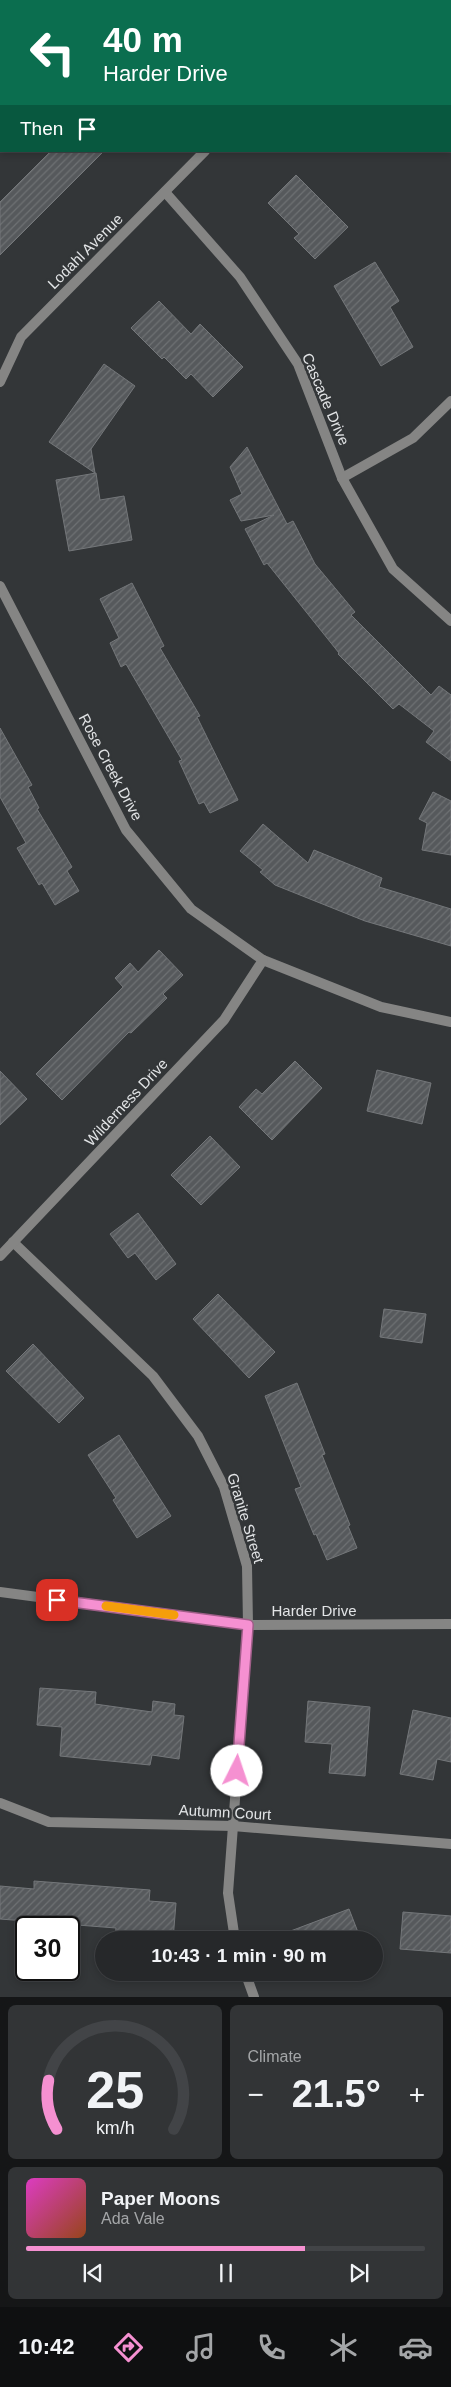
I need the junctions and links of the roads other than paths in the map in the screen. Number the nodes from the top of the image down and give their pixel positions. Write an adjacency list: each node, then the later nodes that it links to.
1 (204, 152): 2 (street, Lodahl Avenue)
2 (165, 192): 3 (street, Lodahl Avenue); 5 (street, Cascade Drive)
3 (0, 382)
4 (451, 401): 5 (street)
5 (342, 478): 7 (street, Cascade Drive)
6 (0, 586): 8 (street, Rose Creek Drive)
7 (451, 621)
8 (262, 960): 9 (street, Rose Creek Drive); 10 (street, Wilderness Drive)
9 (451, 1022)
10 (13, 1242): 11 (street, Wilderness Drive); 14 (street, Granite Street)
11 (0, 1256)
12 (0, 1592): 14 (street, Harder Drive)
13 (451, 1624): 14 (street, Harder Drive)
14 (248, 1625): 16 (street, Granite Street)
15 (0, 1803): 16 (street, Autumn Court)
16 (233, 1826): 17 (street, Autumn Court); 18 (street, Granite Street)
17 (451, 1844)
18 (234, 1931)
19 (248, 1981): 20 (street)
20 (254, 1997)

